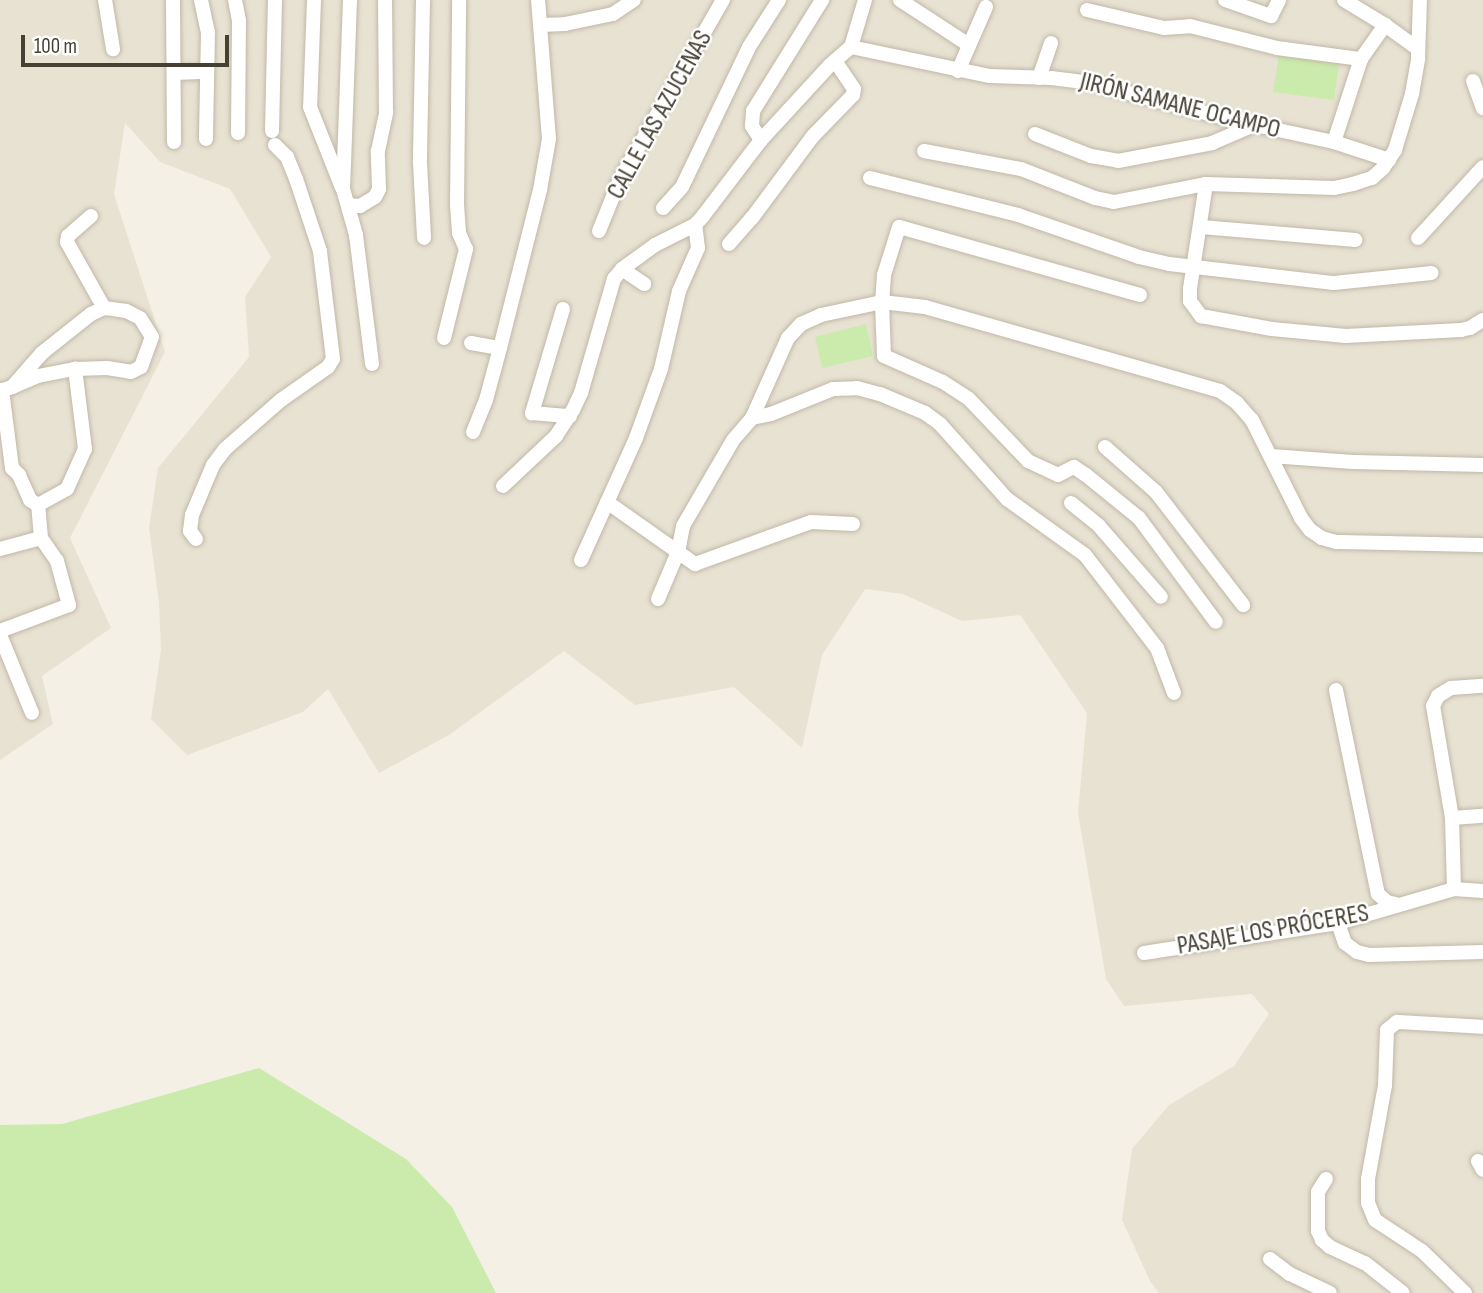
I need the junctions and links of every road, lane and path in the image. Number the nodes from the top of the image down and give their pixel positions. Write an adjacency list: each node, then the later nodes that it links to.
1 (105, 0): 30 (street)
2 (173, 0): 35 (street)
3 (201, 0): 34 (street)
4 (235, 0): 40 (street)
5 (275, 0): 90 (street)
6 (314, 0): 51 (street)
7 (350, 0): 51 (street)
8 (385, 0): 52 (street)
9 (423, 0): 58 (street)
10 (459, 0): 71 (street)
11 (538, 0): 24 (street)
12 (634, 0): 24 (street)
13 (723, 0): 57 (street, CALLE LAS AZUCENAS)
14 (779, 0): 53 (street)
15 (822, 0): 43 (street)
16 (865, 0): 28 (street)
17 (900, 0): 27 (street)
18 (1225, 0): 19 (street)
19 (1279, 0)
20 (1343, 0): 25 (street)
21 (1420, 0): 29 (street)
22 (986, 7): 27 (street)
23 (1087, 10): 31 (street)
24 (540, 25): 73 (street)
25 (1385, 25): 29 (street); 31 (street)
26 (1051, 43): 36 (street)
27 (969, 45): 33 (street)
28 (851, 47): 32 (street); 33 (street, JIRÓN SAMANE OCAMPO)
29 (1417, 47): 47 (street)
30 (113, 49)
31 (1361, 59): 45 (street)
32 (835, 61): 43 (street); 61 (street)
33 (958, 71): 36 (street, JIRÓN SAMANE OCAMPO)
34 (207, 72): 35 (street); 42 (street)
35 (174, 73): 44 (street)
36 (1040, 78): 39 (street, JIRÓN SAMANE OCAMPO)
37 (1473, 81): 38 (street)
38 (1483, 108)
39 (1254, 125): 41 (street); 45 (street, JIRÓN SAMANE OCAMPO)
40 (238, 133)
41 (1035, 134)
42 (206, 139)
43 (761, 140): 55 (street)
44 (173, 142)
45 (1334, 142): 47 (street, JIRÓN SAMANE OCAMPO)
46 (923, 151): 50 (street)
47 (1389, 160): 50 (street)
48 (1483, 167): 59 (street)
49 (870, 178): 62 (street)
50 (1206, 184): 56 (street)
51 (343, 189): 52 (street)
52 (348, 205): 74 (street)
53 (663, 208)
54 (91, 216): 68 (street)
55 (695, 225): 63 (street); 85 (street)
56 (1201, 227): 60 (street); 62 (street)
57 (599, 231)
58 (424, 238)
59 (1418, 238)
60 (1355, 240)
61 (729, 244)
62 (1196, 266): 64 (street); 70 (street)
63 (622, 269): 65 (street); 77 (street)
64 (1431, 274)
65 (645, 284)
66 (1140, 295): 67 (street)
67 (882, 302): 78 (street); 81 (street); 98 (street)
68 (104, 308): 75 (street); 76 (street)
69 (563, 309): 77 (street)
70 (1480, 322)
71 (444, 338)
72 (471, 343): 73 (street)
73 (500, 348): 79 (street)
74 (372, 364)
75 (75, 369): 76 (street); 87 (street)
76 (5, 389): 83 (street)
77 (570, 416): 84 (street)
78 (752, 418): 93 (street); 102 (street)
79 (473, 432)
80 (1105, 447): 97 (street)
81 (1271, 456): 82 (street); 91 (street)
82 (1483, 465)
83 (6, 468): 87 (street)
84 (503, 486)
85 (607, 502): 93 (street); 94 (street)
86 (1071, 503): 95 (street)
87 (38, 505): 89 (street)
88 (853, 524): 93 (street)
89 (41, 538): 92 (street); 99 (street)
90 (196, 539)
91 (1483, 545)
92 (0, 549)
93 (678, 552): 96 (street)
94 (581, 560)
95 (1161, 597)
96 (658, 599)
97 (1242, 605)
98 (1216, 622)
99 (0, 633): 103 (street)
100 (1483, 686): 105 (street)
101 (1336, 690): 108 (street)
102 (1174, 693)
103 (32, 713)
104 (1483, 816): 105 (street)
105 (1452, 818): 106 (street)
106 (1454, 890): 107 (street, PASAJE LOS PRÓCERES); 108 (street, PASAJE LOS PRÓCERES)
107 (1483, 891)
108 (1396, 904): 109 (street, PASAJE LOS PRÓCERES)
109 (1338, 923): 110 (street); 111 (street, PASAJE LOS PRÓCERES)
110 (1483, 952)
111 (1144, 953)
112 (1483, 1027): 117 (street)
113 (1326, 1179): 116 (street)
114 (1270, 1259): 115 (street)
115 (1330, 1293)
116 (1403, 1293)
117 (1465, 1293)

